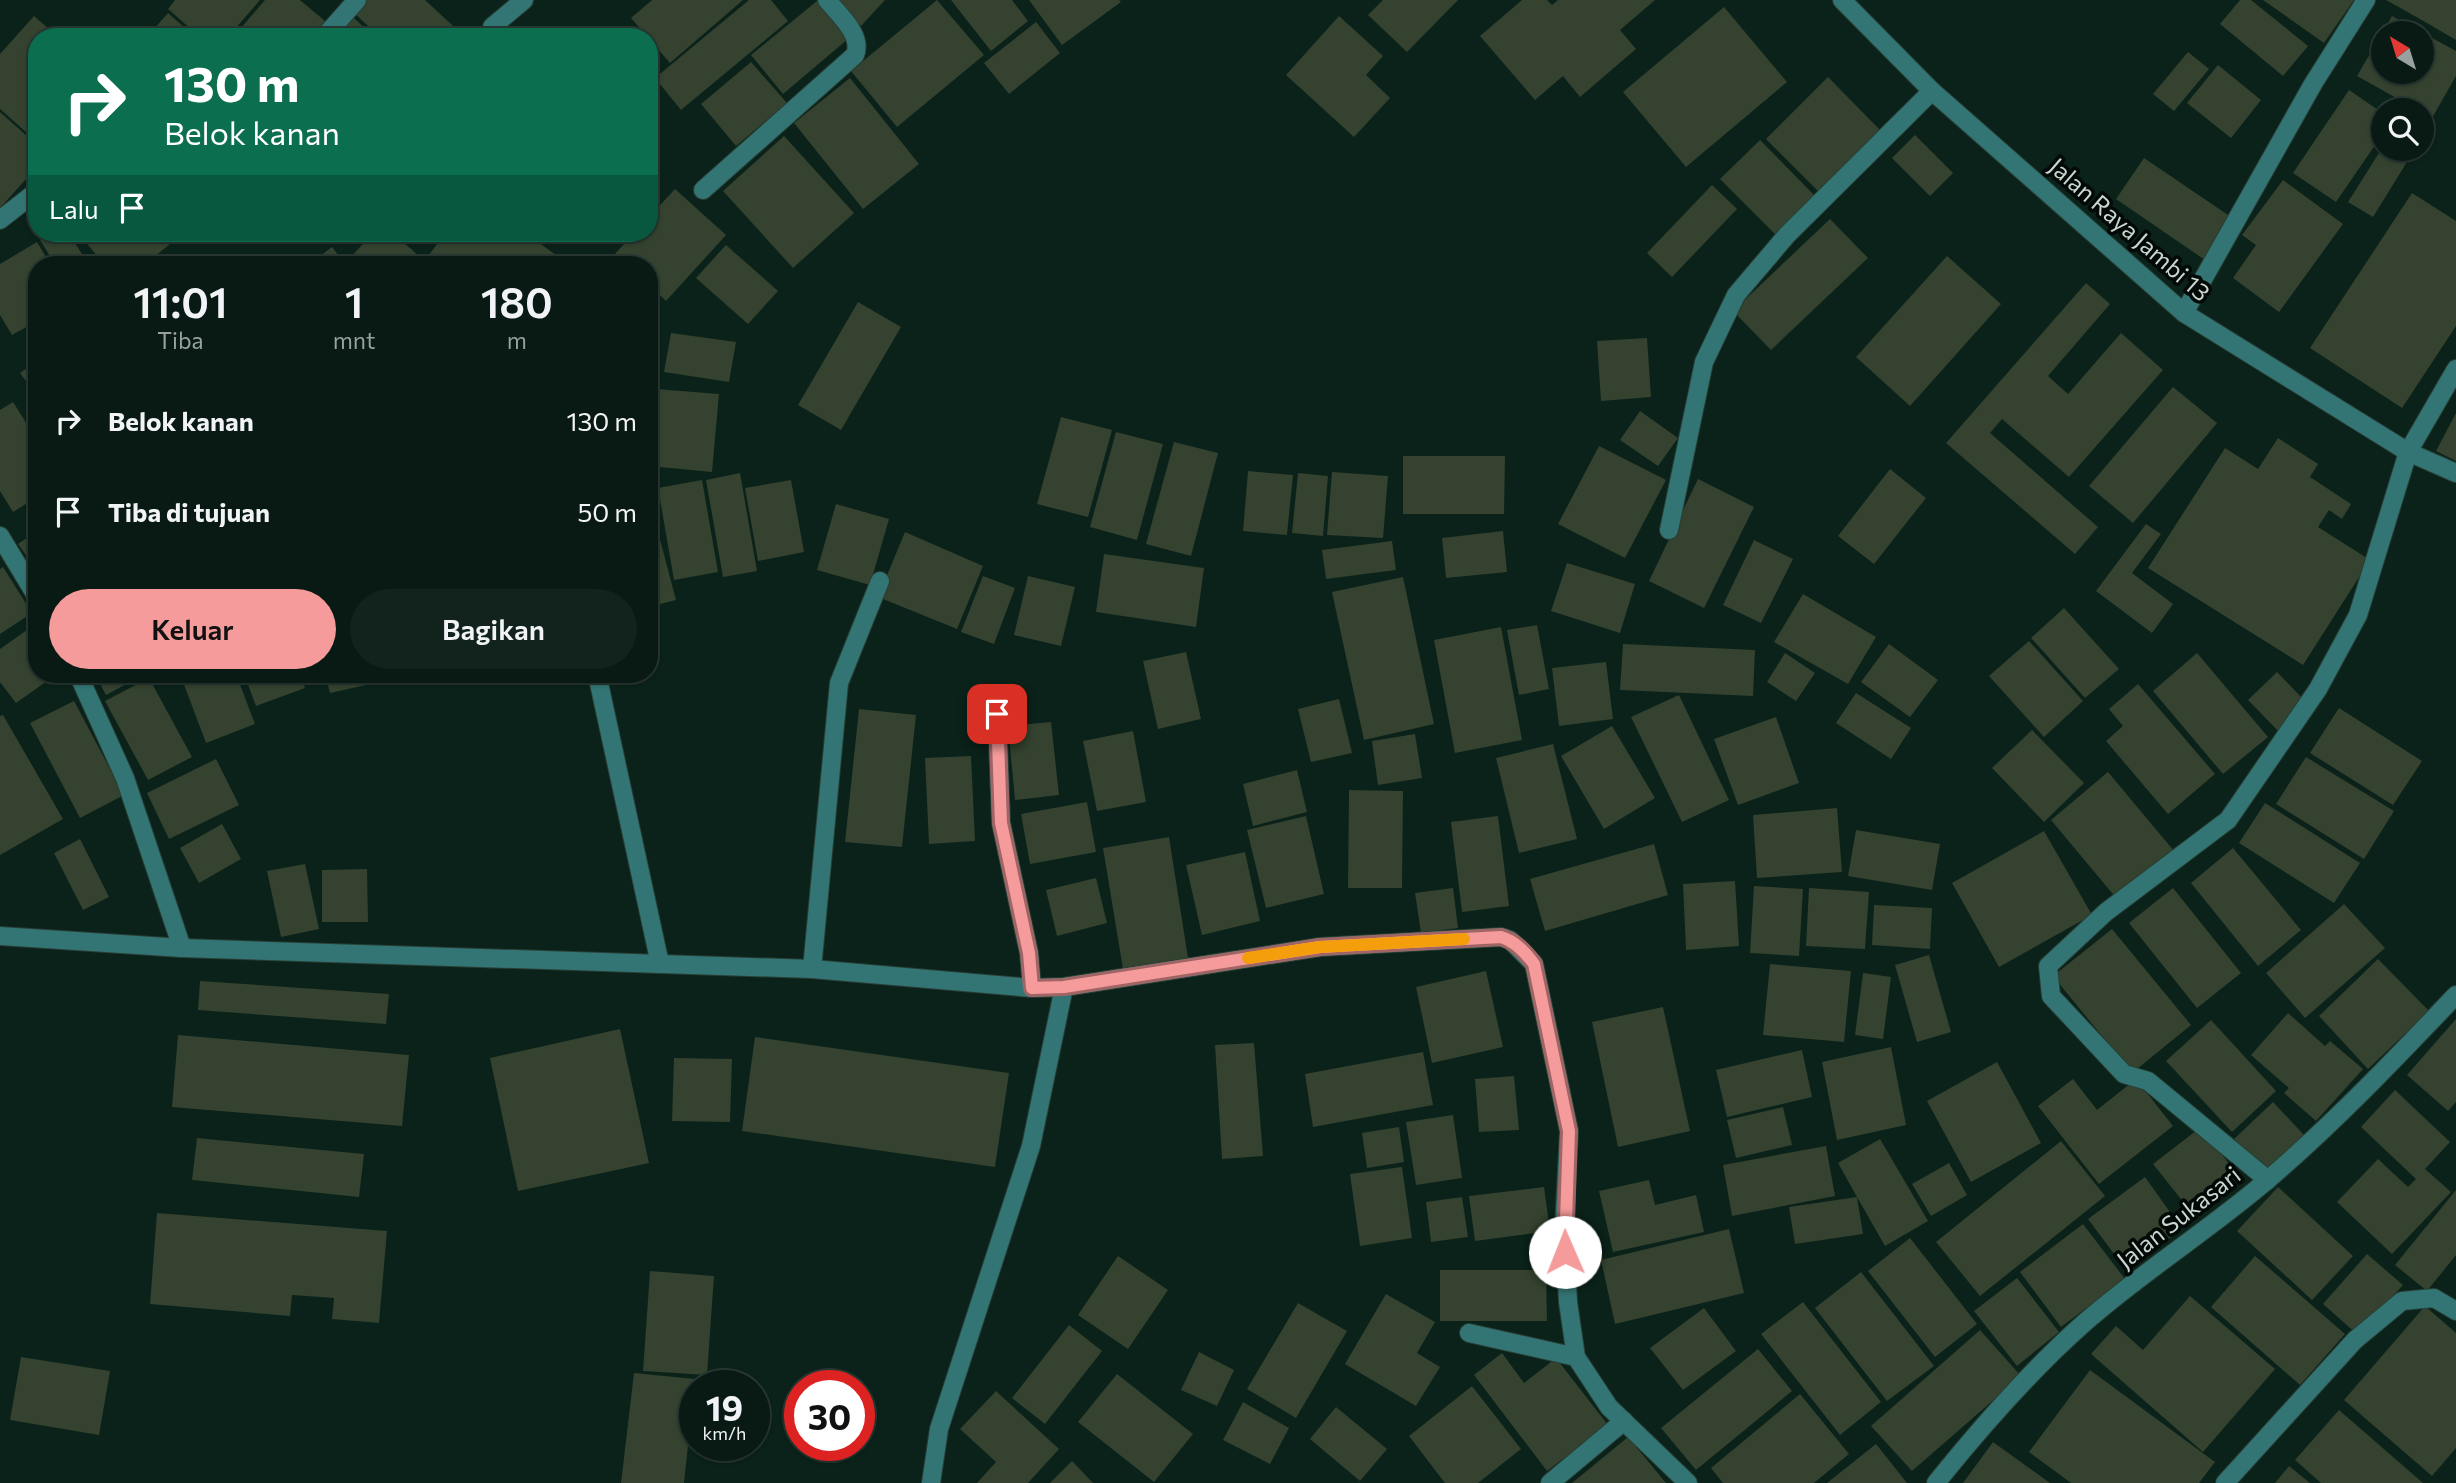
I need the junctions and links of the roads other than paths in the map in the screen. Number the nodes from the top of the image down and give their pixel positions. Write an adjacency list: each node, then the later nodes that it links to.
1 (357, 0): 7 (street)
2 (524, 0): 6 (street)
3 (827, 0): 9 (street)
4 (1842, 0): 8 (street, Jalan Raya Jambi 13)
5 (2366, 0): 12 (street)
6 (492, 27)
7 (332, 28)
8 (1932, 92): 12 (street, Jalan Raya Jambi 13); 16 (street)
9 (703, 190)
10 (28, 198): 11 (street)
11 (0, 220)
12 (2184, 313): 14 (street, Jalan Raya Jambi 13)
13 (2456, 369): 14 (street)
14 (2408, 452): 15 (street, Jalan Raya Jambi 13); 30 (street)
15 (2456, 473)
16 (1669, 530)
17 (0, 536): 19 (street)
18 (880, 581): 26 (street)
19 (28, 582)
20 (82, 683): 24 (street)
21 (599, 683): 25 (street)
22 (997, 714): 28 (street)
23 (0, 936): 24 (street)
24 (182, 948): 25 (street)
25 (660, 964): 26 (street)
26 (812, 969): 28 (street)
27 (1064, 987): 28 (street); 33 (street); 35 (street)
28 (1032, 988)
29 (2456, 995): 30 (street, Jalan Sukasari)
30 (2268, 1180): 38 (street, Jalan Sukasari)
31 (2456, 1311): 39 (street)
32 (1469, 1333): 33 (street)
33 (1576, 1357): 34 (street)
34 (1624, 1421): 36 (street); 37 (street)
35 (932, 1483)
36 (1550, 1483)
37 (1688, 1483)
38 (1936, 1483)
39 (2225, 1483)

